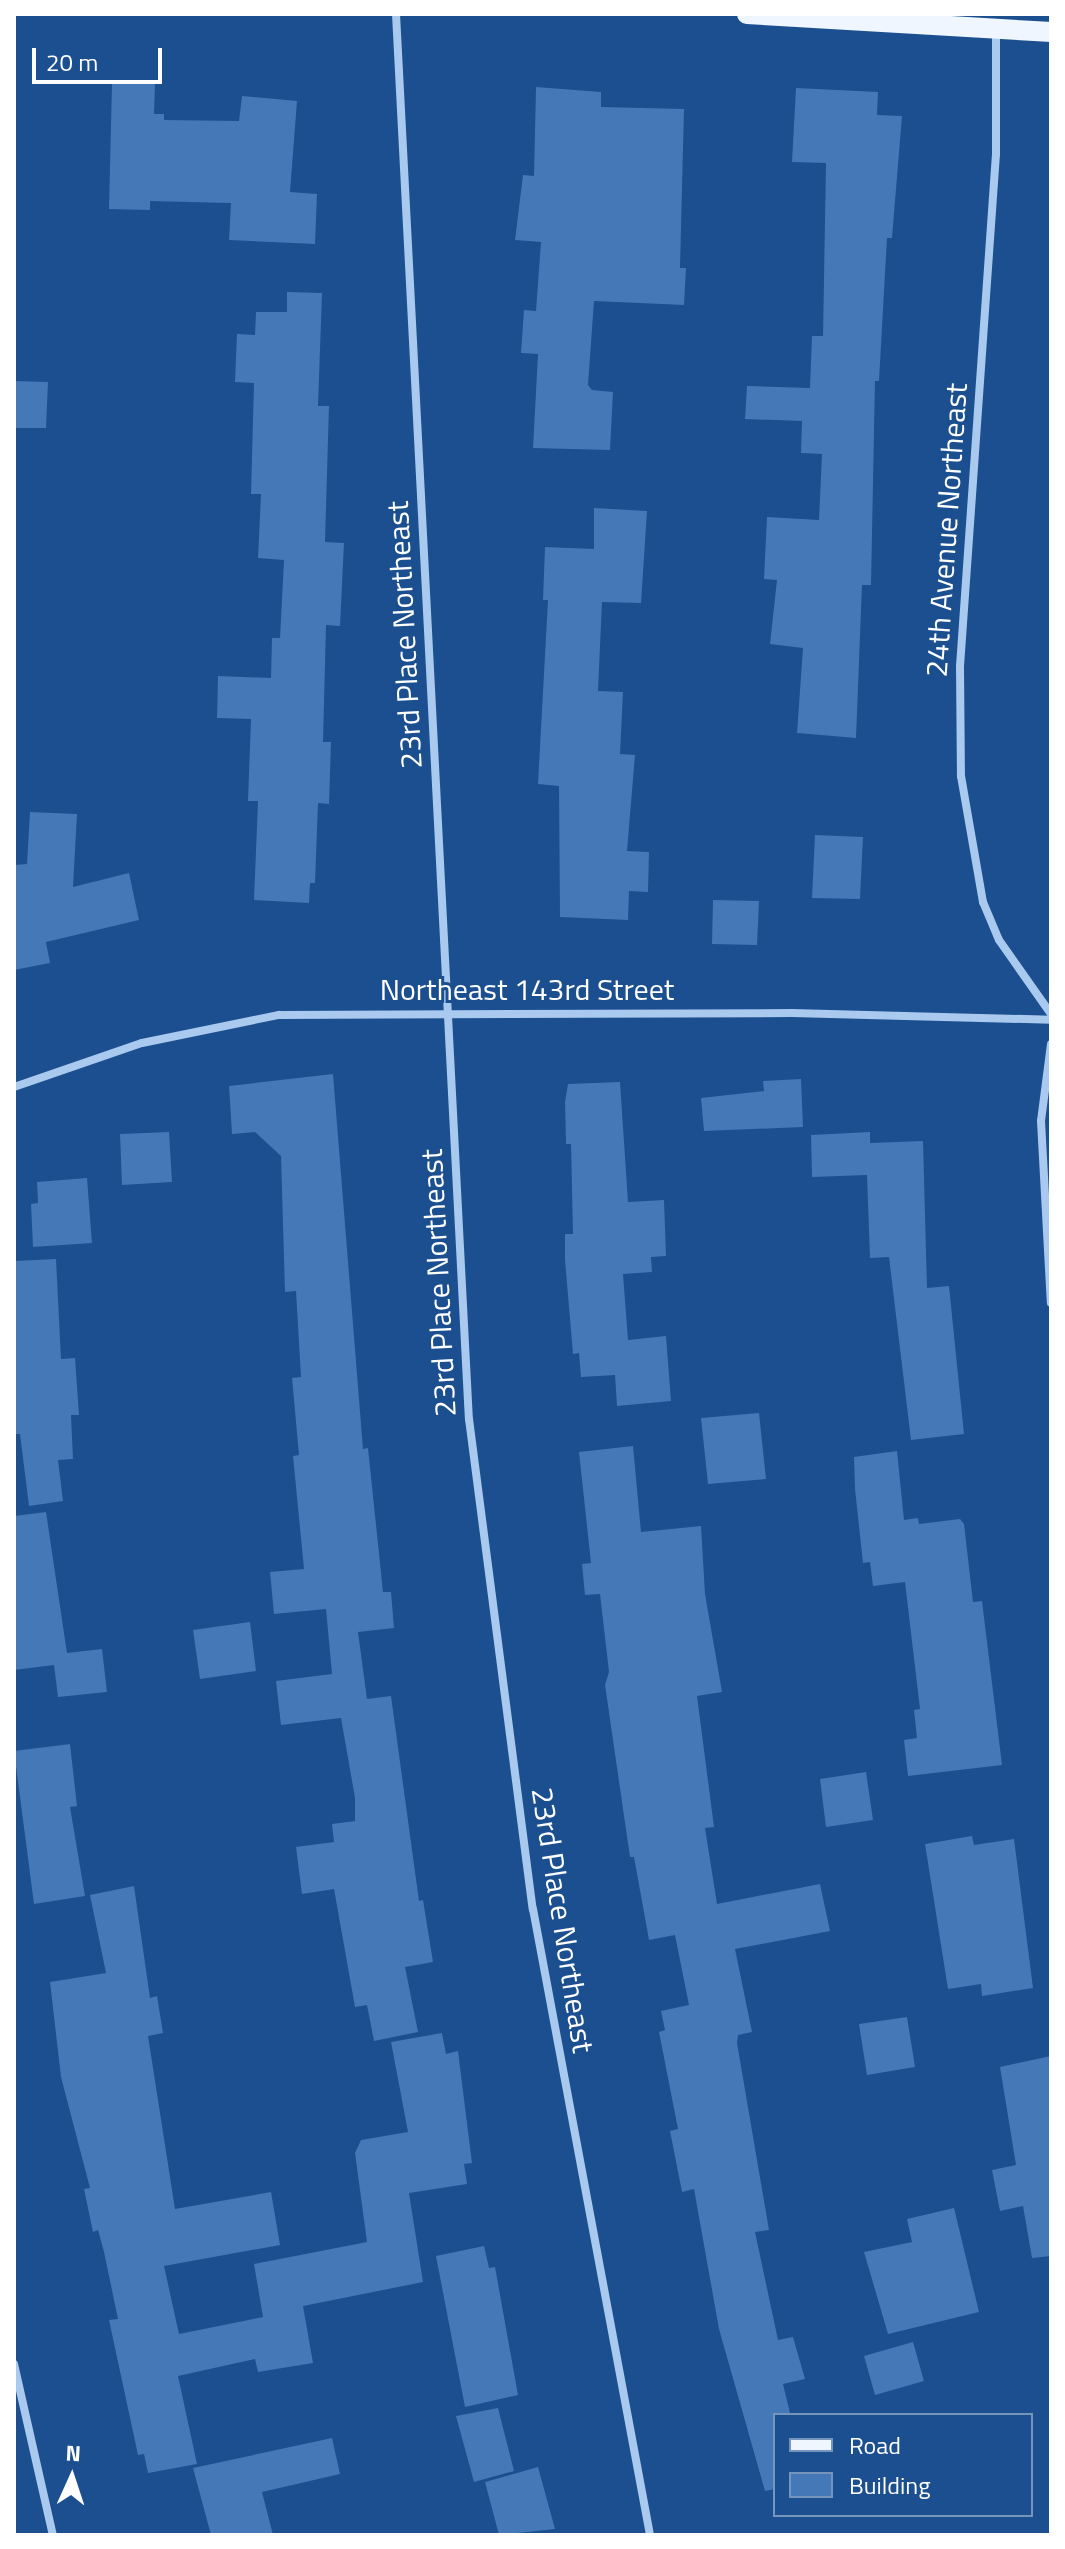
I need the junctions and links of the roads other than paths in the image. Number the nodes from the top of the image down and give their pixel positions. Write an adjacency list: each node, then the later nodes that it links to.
1 (396, 14): 5 (street, 23rd Place Northeast)
2 (747, 14): 3 (main road)
3 (996, 28): 4 (main road); 6 (street, 24th Avenue Northeast)
4 (1051, 32)
5 (448, 1012): 7 (street, Northeast 143rd Street); 9 (street, Northeast 143rd Street); 13 (street, 23rd Place Northeast)
6 (1051, 1014)
7 (1051, 1020)
8 (1051, 1044): 10 (street)
9 (14, 1087)
10 (1051, 1303)
11 (14, 2364): 12 (street)
12 (53, 2535)
13 (650, 2535)

